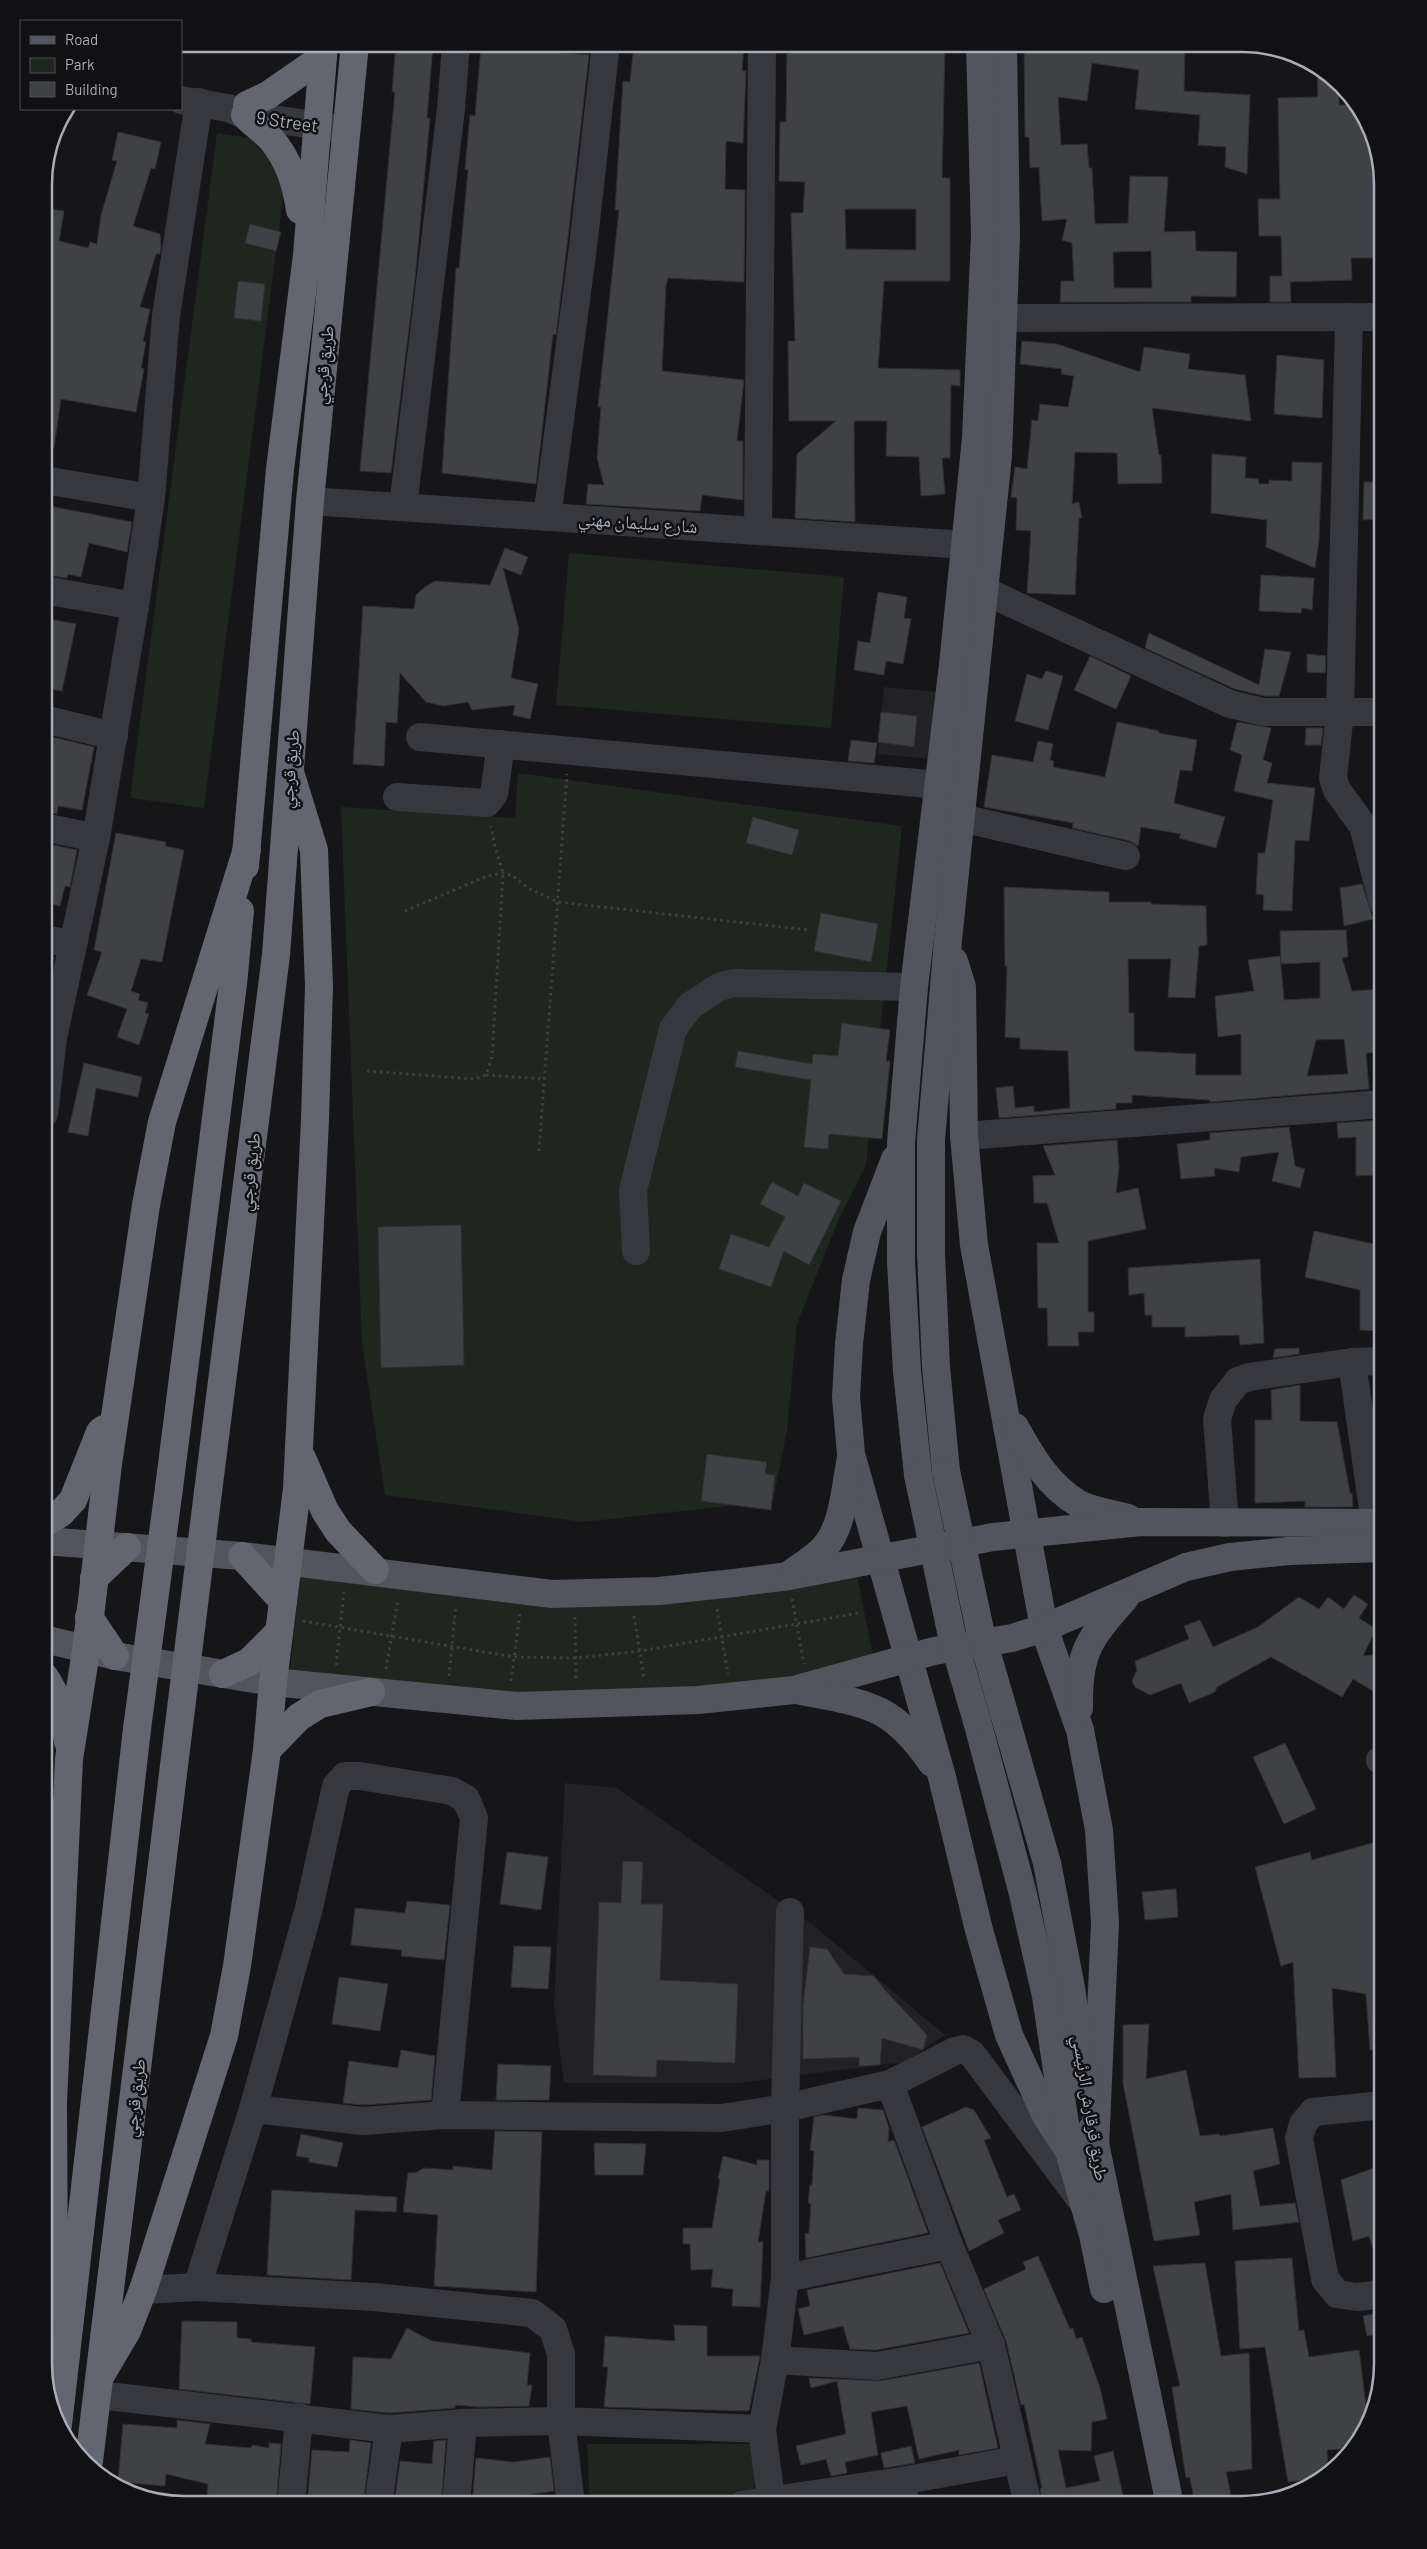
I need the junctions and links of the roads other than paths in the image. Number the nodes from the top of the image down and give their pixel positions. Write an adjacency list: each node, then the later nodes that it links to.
1 (321, 53): 10 (highway)
2 (324, 53): 11 (highway, طريق قرجي)
3 (354, 53): 12 (highway, طريق قرجي)
4 (455, 53): 20 (street)
5 (605, 53): 21 (street)
6 (762, 53): 22 (street)
7 (980, 53): 16 (main road)
8 (1004, 53): 16 (main road)
9 (190, 101): 10 (street, 9 Street); 18 (street)
10 (240, 110): 11 (street, 9 Street); 13 (highway)
11 (317, 119): 12 (street, 9 Street); 13 (highway, طريق قرجي)
12 (348, 122): 19 (highway, طريق قرجي)
13 (307, 255): 39 (highway, طريق قرجي)
14 (1349, 317): 15 (street); 16 (street); 28 (street)
15 (1374, 317)
16 (994, 318): 23 (main road); 24 (main road, طريق قرقارش الرئيسي)
17 (53, 481): 18 (street)
18 (152, 498): 26 (street)
19 (310, 501): 20 (street, شارع سليمان مهني); 33 (highway, طريق قرجي)
20 (403, 507): 21 (street, شارع سليمان مهني)
21 (547, 517): 22 (street, شارع سليمان مهني)
22 (758, 531): 23 (street, شارع سليمان مهني)
23 (966, 545): 34 (main road)
24 (985, 591): 28 (street); 36 (main road, طريق قرقارش الرئيسي)
25 (53, 592): 26 (street)
26 (135, 606): 30 (street)
27 (1374, 712): 28 (street)
28 (1340, 713): 41 (street)
29 (53, 721): 30 (street)
30 (114, 736): 38 (street)
31 (420, 737): 32 (street)
32 (501, 744): 34 (street); 35 (street)
33 (290, 772): 55 (highway); 113 (highway, طريق قرجي, bridge)
34 (938, 785): 45 (main road)
35 (397, 797)
36 (961, 818): 40 (street); 42 (main road, طريق قرقارش الرئيسي)
37 (53, 829): 38 (street)
38 (96, 838): 44 (street)
39 (247, 849): 54 (highway); 111 (highway, طريق قرجي, bridge)
40 (1126, 856)
41 (1374, 868)
42 (948, 940): 48 (main road); 103 (main road, طريق قرقارش الرئيسي, bridge)
43 (53, 941): 44 (street)
44 (72, 944): 46 (street)
45 (914, 987): 49 (main road); 50 (street)
46 (53, 1022)
47 (1374, 1105): 48 (street)
48 (964, 1136): 53 (main road)
49 (901, 1144): 56 (main road); 103 (main road, طريق قرقارش الرئيسي, bridge)
50 (636, 1252)
51 (1374, 1361): 52 (street)
52 (1352, 1362): 57 (street); 60 (street)
53 (1004, 1409): 59 (main road); 63 (main road)
54 (115, 1420): 58 (highway); 66 (highway)
55 (300, 1454): 71 (highway); 73 (highway)
56 (851, 1454): 70 (main road); 75 (main road)
57 (1374, 1490)
58 (52, 1519)
59 (1141, 1522): 60 (main road); 63 (main road)
60 (1225, 1523): 61 (main road)
61 (1374, 1531)
62 (1374, 1533): 77 (main road)
63 (1028, 1534): 64 (main road); 72 (main road)
64 (993, 1537): 68 (main road); 72 (main road)
65 (52, 1542): 66 (main road)
66 (97, 1546): 67 (main road); 74 (highway)
67 (127, 1547): 69 (main road); 74 (highway)
68 (906, 1553): 70 (main road); 78 (main road)
69 (242, 1556): 71 (main road); 80 (highway)
70 (879, 1557): 75 (main road); 78 (main road)
71 (288, 1562): 73 (main road); 80 (highway)
72 (1033, 1565): 76 (main road)
73 (375, 1570): 75 (main road)
74 (94, 1578): 79 (highway)
75 (790, 1586)
76 (1039, 1593): 81 (main road); 82 (main road)
77 (1129, 1593): 81 (main road); 93 (main road)
78 (895, 1609): 85 (main road); 87 (main road)
79 (89, 1617): 84 (highway); 86 (highway)
80 (281, 1617): 88 (highway); 89 (highway)
81 (1044, 1628): 82 (main road); 93 (main road)
82 (1012, 1638): 85 (main road)
83 (52, 1641): 84 (main road)
84 (86, 1651): 86 (main road); 95 (highway)
85 (934, 1651): 87 (main road)
86 (115, 1656): 88 (main road)
87 (908, 1659): 90 (main road); 96 (main road)
88 (224, 1674): 89 (main road)
89 (273, 1682): 92 (main road); 94 (highway)
90 (800, 1682): 92 (main road); 96 (main road)
91 (52, 1690): 95 (highway)
92 (371, 1692): 94 (highway)
93 (1080, 1730): 103 (main road)
94 (267, 1750): 108 (highway)
95 (70, 1759): 111 (highway)
96 (942, 1777): 103 (main road)
97 (790, 1912): 100 (street)
98 (890, 2084): 100 (street); 104 (street); 105 (street)
99 (1374, 2106): 109 (street)
100 (785, 2108): 102 (street); 106 (street)
101 (253, 2109): 102 (street); 102 (street); 107 (street)
102 (445, 2115)
103 (1082, 2149): 104 (main road, طريق قرقارش الرئيسي); 131 (main road, طريق قرقارش الرئيسي)
104 (1084, 2205): 130 (main road, طريق قرقارش الرئيسي)
105 (949, 2245): 106 (street); 110 (street)
106 (785, 2278): 112 (street)
107 (197, 2287): 108 (street); 116 (street)
108 (143, 2290): 113 (highway)
109 (1374, 2295)
110 (991, 2345): 112 (street); 121 (street)
111 (66, 2355): 114 (highway)
112 (776, 2360): 119 (street)
113 (100, 2385): 115 (street); 120 (highway, طريق قرجي)
114 (60, 2407)
115 (299, 2417): 118 (street); 123 (street)
116 (561, 2421): 117 (street); 119 (street); 126 (street)
117 (463, 2424): 118 (street); 125 (street)
118 (389, 2429): 124 (street)
119 (762, 2429): 127 (street)
120 (90, 2456)
121 (1017, 2460): 122 (street); 129 (street)
122 (904, 2493): 128 (street)
123 (292, 2496)
124 (379, 2496)
125 (457, 2496)
126 (569, 2496)
127 (786, 2496)
128 (860, 2496)
129 (1026, 2496)
130 (1148, 2496)
131 (1168, 2496)

